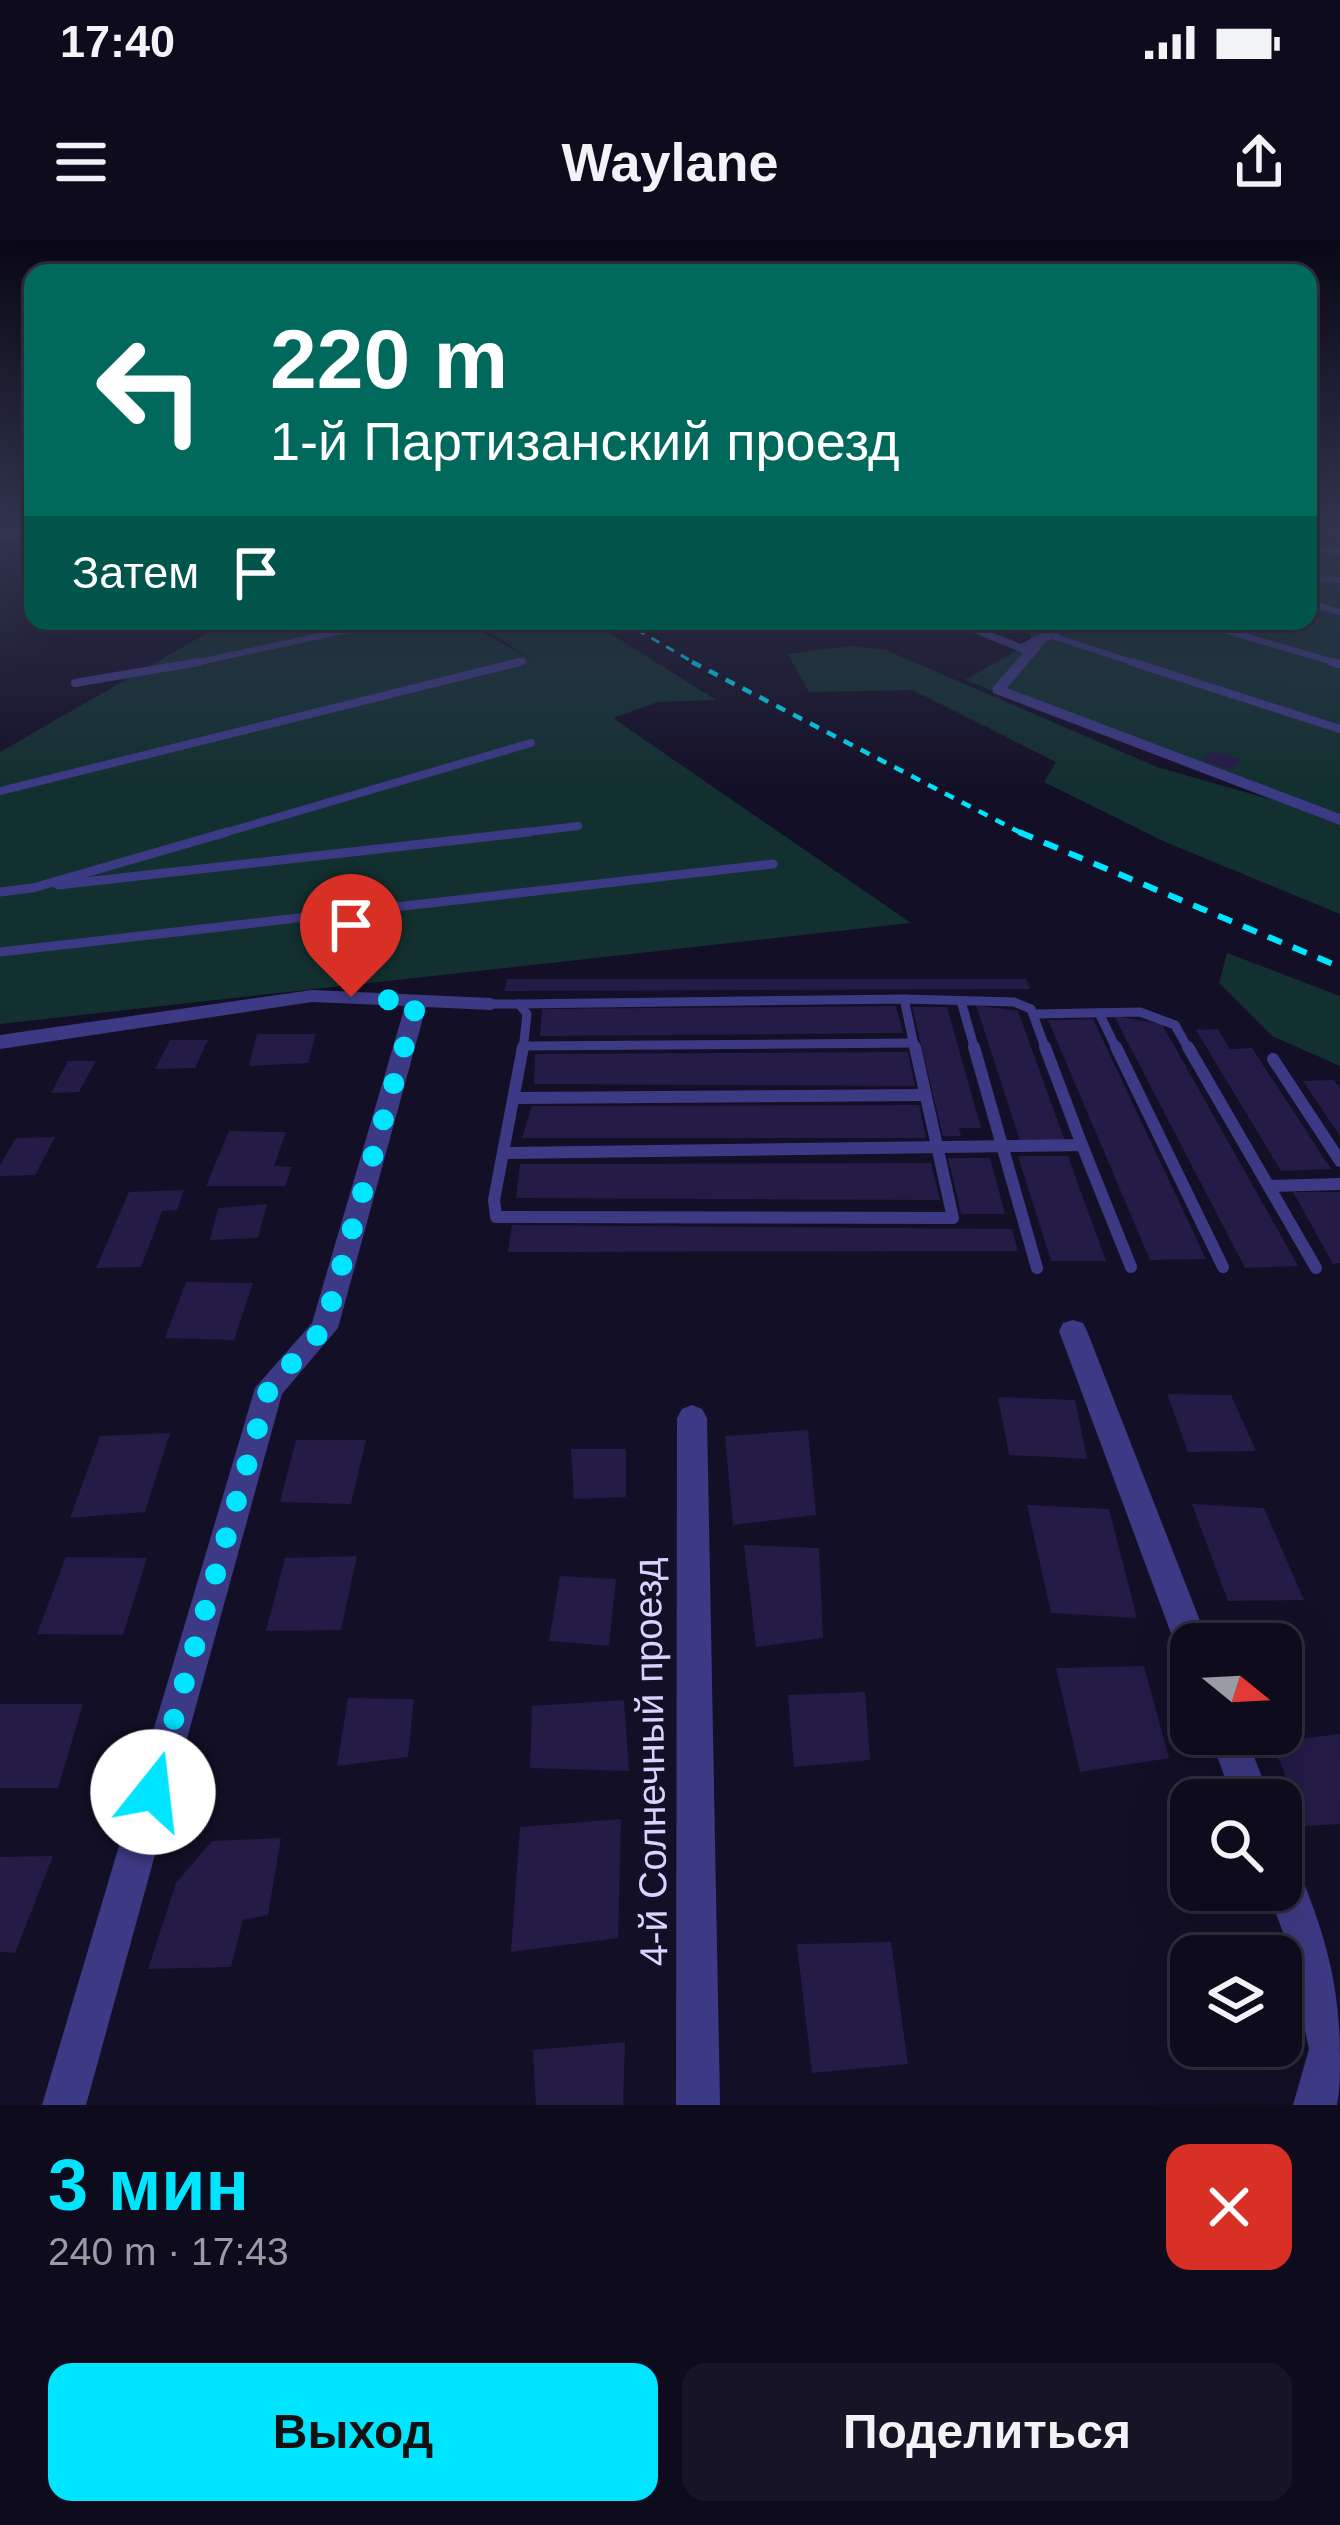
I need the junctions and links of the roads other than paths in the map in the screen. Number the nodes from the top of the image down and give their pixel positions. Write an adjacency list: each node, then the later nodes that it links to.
1 (348, 630): 8 (lane)
2 (973, 630): 5 (street)
3 (1055, 630): 5 (street)
4 (1223, 630): 7 (lane)
5 (1046, 634): 9 (lane); 12 (street)
6 (523, 662): 11 (lane)
7 (1340, 664)
8 (75, 683)
9 (1340, 729)
10 (531, 743): 15 (lane)
11 (0, 791)
12 (1340, 820)
13 (578, 826): 15 (lane)
14 (773, 865): 17 (lane)
15 (33, 888): 16 (lane)
16 (0, 892)
17 (0, 952)
18 (904, 999): 19 (lane); 22 (lane); 25 (lane)
19 (961, 1001): 24 (lane); 32 (lane)
20 (417, 1002): 21 (street); 26 (street); 46 (street)
21 (491, 1004): 22 (lane)
22 (519, 1004): 27 (lane)
23 (1100, 1013): 24 (lane); 37 (lane); 39 (lane)
24 (1036, 1014): 31 (lane)
25 (913, 1043): 27 (lane); 29 (lane)
26 (2, 1045)
27 (525, 1046): 30 (lane)
28 (1274, 1058): 35 (lane)
29 (925, 1095): 30 (lane); 33 (lane)
30 (517, 1098): 34 (lane)
31 (1082, 1145): 32 (lane); 38 (lane)
32 (1001, 1147): 33 (lane); 40 (lane)
33 (935, 1150): 34 (lane); 34 (lane)
34 (504, 1153)
35 (1340, 1161)
36 (1340, 1184): 37 (lane)
37 (1269, 1186): 41 (lane)
38 (1131, 1267)
39 (1222, 1267)
40 (1037, 1268)
41 (1316, 1268)
42 (1072, 1331): 44 (street)
43 (692, 1418): 47 (street, 4-й Солнечный проезд)
44 (1184, 1623)
45 (1295, 1911): 48 (street)
46 (64, 2105)
47 (698, 2105)
48 (1315, 2105)

